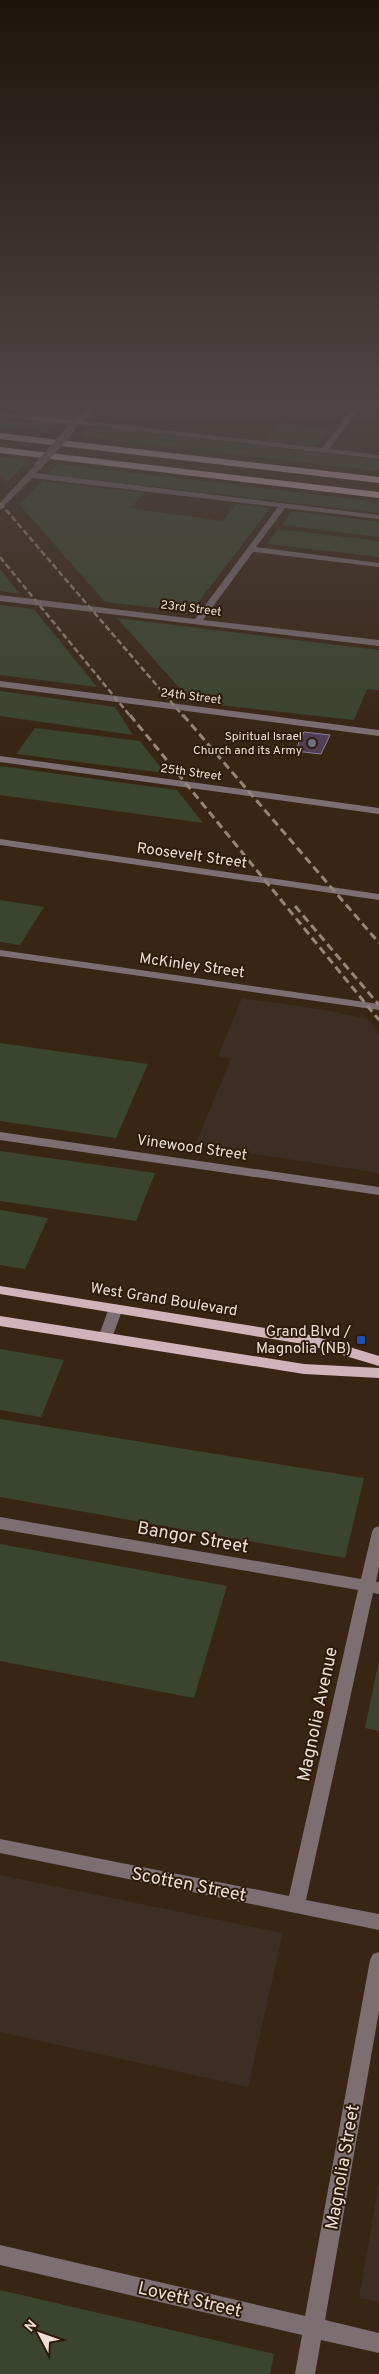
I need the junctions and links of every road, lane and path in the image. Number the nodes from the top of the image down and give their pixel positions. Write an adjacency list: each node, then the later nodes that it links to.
1 (276, 515): 4 (street)
2 (361, 515): 3 (street)
3 (379, 517)
4 (252, 549): 5 (street); 7 (street)
5 (379, 565)
6 (0, 598): 7 (street, 23rd Street)
7 (198, 622): 8 (street, 23rd Street)
8 (379, 643)
9 (0, 684): 10 (street, 24th Street)
10 (379, 733)
11 (0, 759): 12 (street, 25th Street)
12 (379, 811)
13 (0, 842): 14 (street, Roosevelt Street)
14 (379, 897)
15 (0, 953): 16 (street, McKinley Street)
16 (379, 1007)
17 (0, 1136): 18 (street, Vinewood Street)
18 (379, 1191)
19 (0, 1290): 20 (main road, West Grand Boulevard)
20 (116, 1308): 22 (street); 23 (main road, West Grand Boulevard)
21 (0, 1321): 22 (main road)
22 (105, 1338): 24 (main road)
23 (379, 1361)
24 (379, 1373)
25 (0, 1523): 27 (street, Bangor Street)
26 (379, 1532): 27 (street, Magnolia Avenue)
27 (373, 1587): 29 (street, Magnolia Avenue)
28 (0, 1846): 29 (street, Scotten Street)
29 (296, 1905): 30 (street, Scotten Street)
30 (379, 1922)
31 (379, 1960): 33 (street, Magnolia Street)
32 (0, 2255): 33 (street, Lovett Street)
33 (313, 2328): 34 (street, Lovett Street); 35 (street, Magnolia Street)
34 (379, 2343)
35 (305, 2374)

